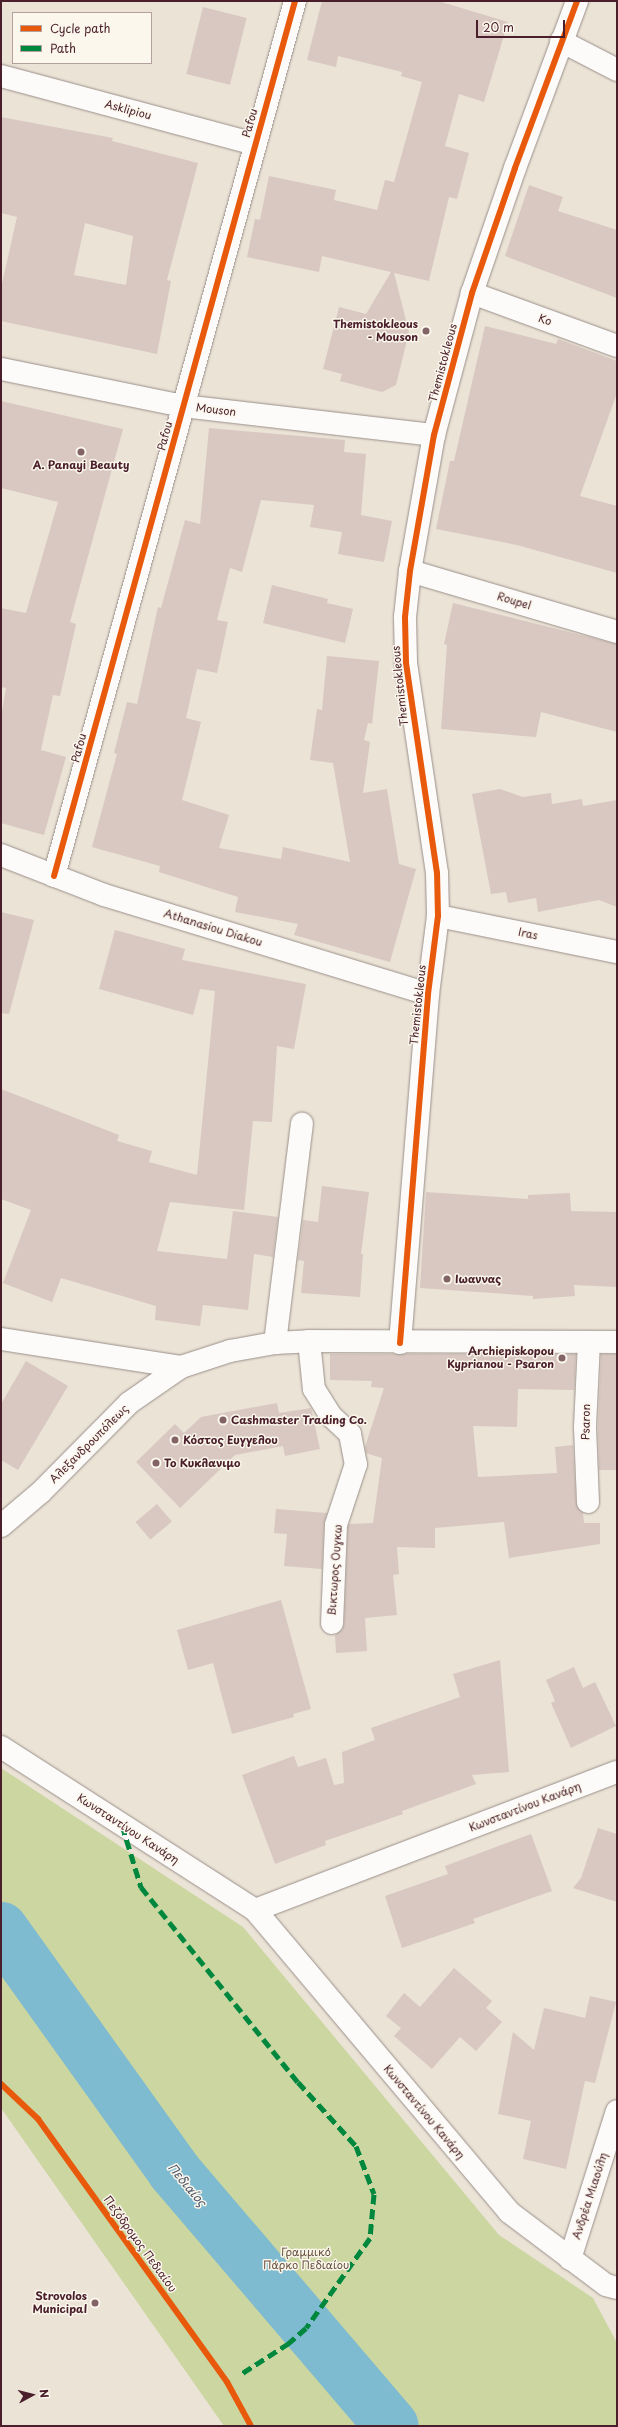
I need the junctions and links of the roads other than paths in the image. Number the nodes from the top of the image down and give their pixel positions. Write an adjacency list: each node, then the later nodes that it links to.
1 (295, 1): 6 (street, Pafou)
2 (577, 1): 3 (street, Themistokleous)
3 (561, 41): 4 (street); 7 (street, Themistokleous)
4 (617, 70)
5 (1, 76): 6 (street, Asklipiou)
6 (255, 144): 10 (street, Pafou)
7 (472, 293): 8 (street, Ko); 11 (street, Themistokleous)
8 (617, 346)
9 (1, 369): 10 (street, Mouson)
10 (183, 406): 11 (street, Mouson); 15 (street, Pafou)
11 (434, 435): 12 (street, Themistokleous)
12 (410, 571): 13 (street, Roupel); 16 (street, Themistokleous)
13 (617, 632)
14 (1, 855): 15 (street, Athanasiou Diakou)
15 (54, 876): 18 (street, Athanasiou Diakou)
16 (438, 916): 17 (street, Iras); 18 (street, Themistokleous)
17 (617, 952)
18 (428, 994): 25 (street, Themistokleous)
19 (302, 1124): 24 (street)
20 (1, 1339): 26 (street)
21 (309, 1341): 24 (street); 25 (street); 29 (street, Βικτωρος Ουγκω)
22 (589, 1342): 23 (street); 25 (street); 27 (street, Psaron)
23 (617, 1342)
24 (275, 1343): 26 (street)
25 (400, 1343)
26 (181, 1367): 28 (street, Αλεξανδρουπόλεως)
27 (588, 1502)
28 (1, 1526)
29 (332, 1623)
30 (1, 1747): 32 (street, Κωνσταντίνου Κανάρη)
31 (617, 1772): 32 (street, Κωνσταντίνου Κανάρη)
32 (254, 1910): 34 (street, Κωνσταντίνου Κανάρη)
33 (617, 2111): 34 (street, Ανδρέα Μιαούλη)
34 (570, 2259): 35 (street, Κωνσταντίνου Κανάρη)
35 (617, 2288)

